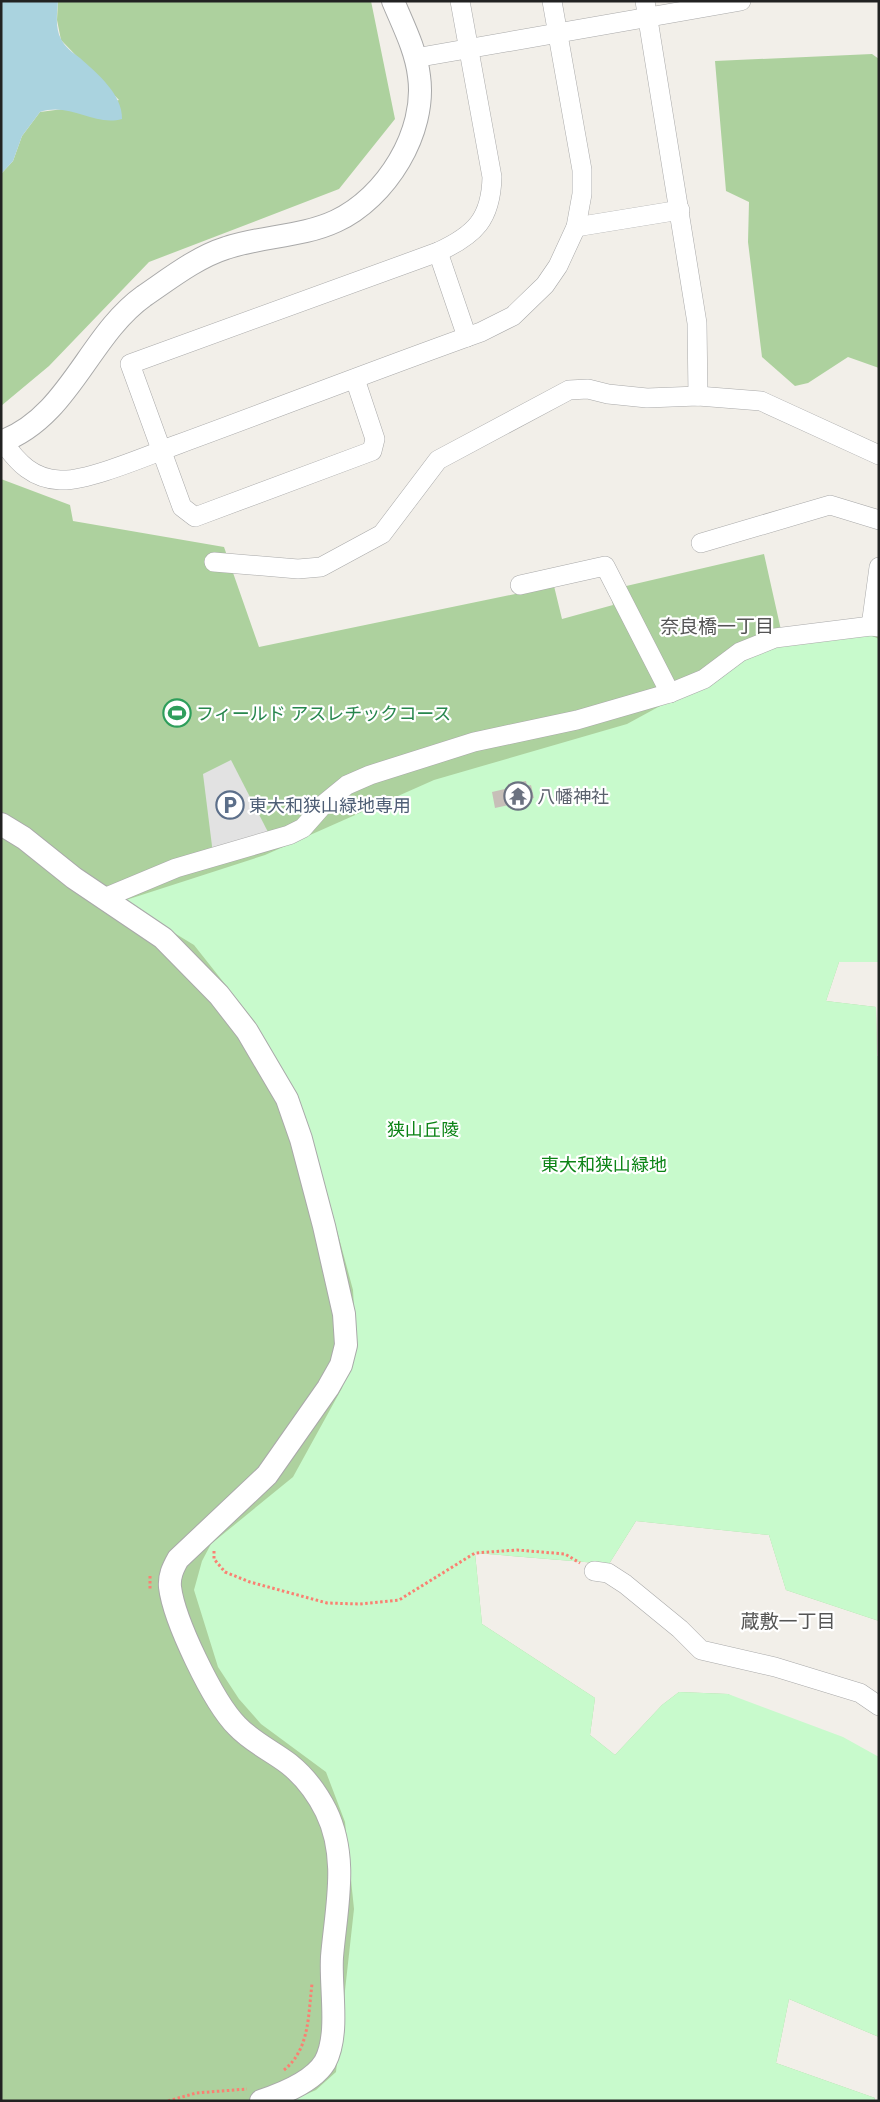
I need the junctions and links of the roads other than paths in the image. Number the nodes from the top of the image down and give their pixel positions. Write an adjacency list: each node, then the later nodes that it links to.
1 (393, 1): 8 (street)
2 (460, 1): 7 (street)
3 (552, 1): 6 (street)
4 (738, 2): 5 (street)
5 (647, 10): 6 (street); 9 (street)
6 (558, 34): 7 (street); 10 (street)
7 (468, 48): 8 (street); 11 (street)
8 (415, 58): 15 (street)
9 (680, 210): 10 (street); 14 (street)
10 (576, 227): 12 (street)
11 (438, 252): 12 (street); 16 (street)
12 (467, 337): 13 (street)
13 (355, 379): 16 (street); 16 (street)
14 (698, 396): 17 (street); 20 (street)
15 (2, 442): 16 (street)
16 (161, 450)
17 (879, 454)
18 (879, 520): 19 (street)
19 (701, 543)
20 (214, 562)
21 (879, 567): 23 (street)
22 (520, 585): 24 (street)
23 (875, 626): 24 (street)
24 (670, 693): 26 (street)
25 (1, 824): 26 (street)
26 (104, 898): 29 (street)
27 (594, 1572): 28 (street)
28 (879, 1706)
29 (261, 2101)

